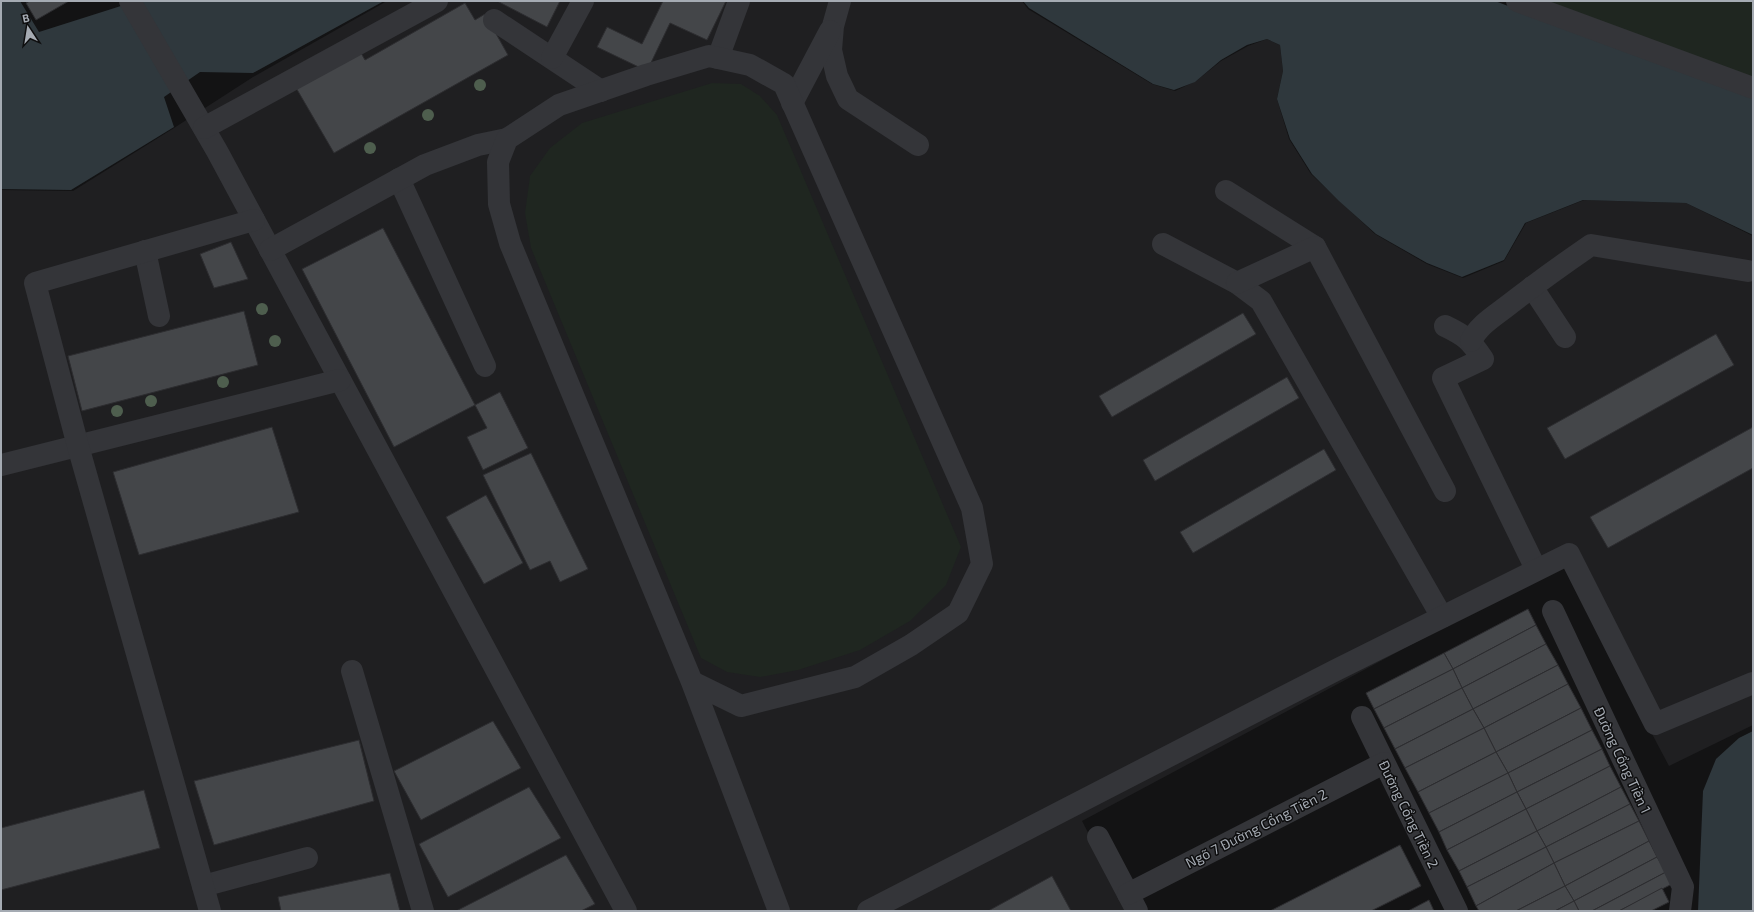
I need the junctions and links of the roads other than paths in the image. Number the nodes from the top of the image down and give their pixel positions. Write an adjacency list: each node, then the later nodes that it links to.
1 (130, 1): 14 (street)
2 (437, 1): 14 (street)
3 (583, 1): 9 (street)
4 (739, 1): 10 (street)
5 (840, 1): 8 (street)
6 (1517, 1): 11 (street)
7 (494, 20): 9 (street)
8 (833, 26): 13 (street); 16 (street)
9 (552, 58): 12 (street)
10 (718, 58): 12 (street); 13 (street)
11 (1753, 88)
12 (601, 91): 15 (street)
13 (792, 103): 40 (street)
14 (204, 128): 19 (street)
15 (507, 139): 17 (street); 40 (street)
16 (918, 145)
17 (399, 179): 22 (street); 31 (street)
18 (1226, 191): 21 (street)
19 (254, 220): 22 (street); 23 (street)
20 (1163, 244): 25 (street)
21 (1315, 247): 25 (street); 35 (street)
22 (270, 250): 32 (street)
23 (145, 251): 27 (street); 33 (street)
24 (1748, 271): 26 (street)
25 (1237, 283): 38 (street)
26 (1532, 287): 29 (street); 30 (street)
27 (159, 316)
28 (1445, 326): 30 (street)
29 (1565, 337)
30 (1471, 341): 36 (street)
31 (485, 366)
32 (340, 380): 33 (street); 50 (street)
33 (78, 446): 34 (street); 46 (street)
34 (1, 465)
35 (1445, 491)
36 (1536, 569): 38 (street); 41 (street)
37 (1553, 611): 54 (street, Đường Cổng Tiền 1)
38 (1442, 617): 52 (street)
39 (352, 671): 49 (street)
40 (692, 682): 51 (street)
41 (1753, 683)
42 (1362, 717): 43 (street, Đường Cổng Tiền 2)
43 (1384, 763): 47 (street, Ngõ 7 Đường Cổng Tiền 2); 53 (street, Đường Cổng Tiền 2)
44 (1098, 837): 47 (street)
45 (307, 858): 46 (street)
46 (203, 886): 48 (street)
47 (1133, 902)
48 (210, 911)
49 (423, 911)
50 (626, 911)
51 (779, 911)
52 (868, 911)
53 (1457, 911)
54 (1680, 911)

